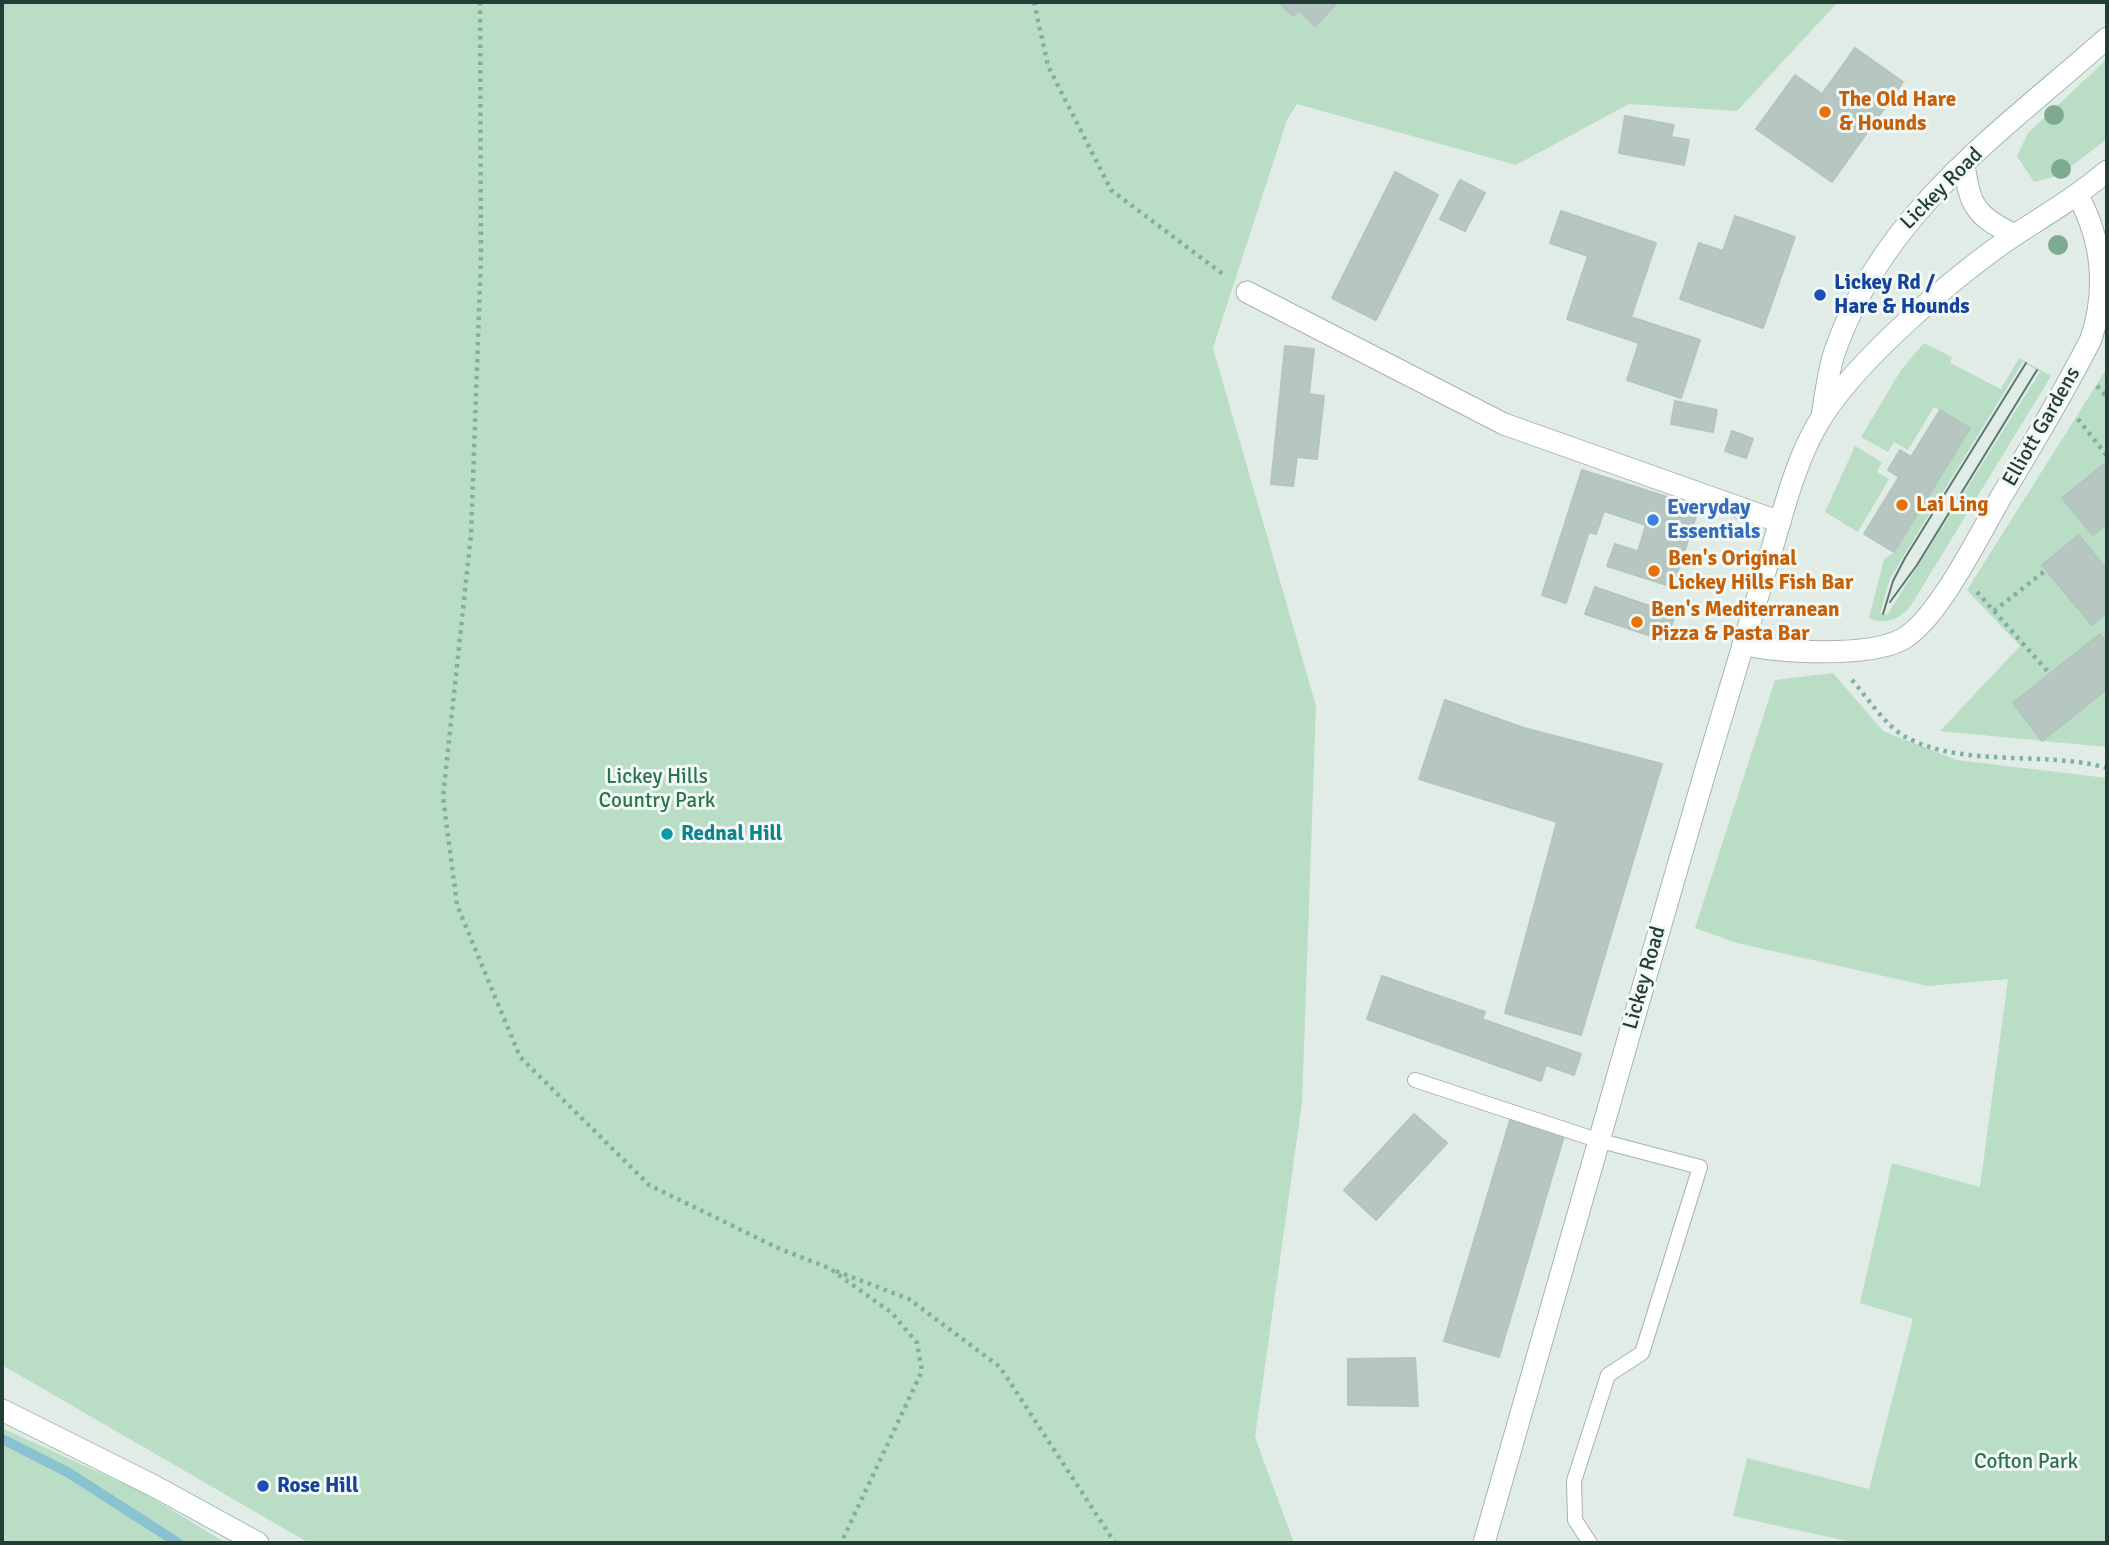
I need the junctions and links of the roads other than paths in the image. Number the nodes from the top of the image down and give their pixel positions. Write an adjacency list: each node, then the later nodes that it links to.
1 (2107, 38): 2 (main road, Lickey Road)
2 (1964, 164): 5 (main road); 7 (main road, Lickey Road)
3 (2107, 171): 4 (main road, Lickey Road)
4 (2078, 196): 5 (main road, Lickey Road); 9 (main road, Elliott Gardens)
5 (2015, 235): 7 (main road, Lickey Road)
6 (1247, 292): 8 (main road)
7 (1821, 418): 8 (main road, Lickey Road)
8 (1780, 522): 9 (main road, Lickey Road)
9 (1743, 644): 11 (main road, Lickey Road)
10 (1415, 1080): 11 (lane)
11 (1597, 1140): 14 (main road, Lickey Road); 15 (lane)
12 (2, 1410): 13 (main road)
13 (258, 1543)
14 (1484, 1543)
15 (1590, 1543)

